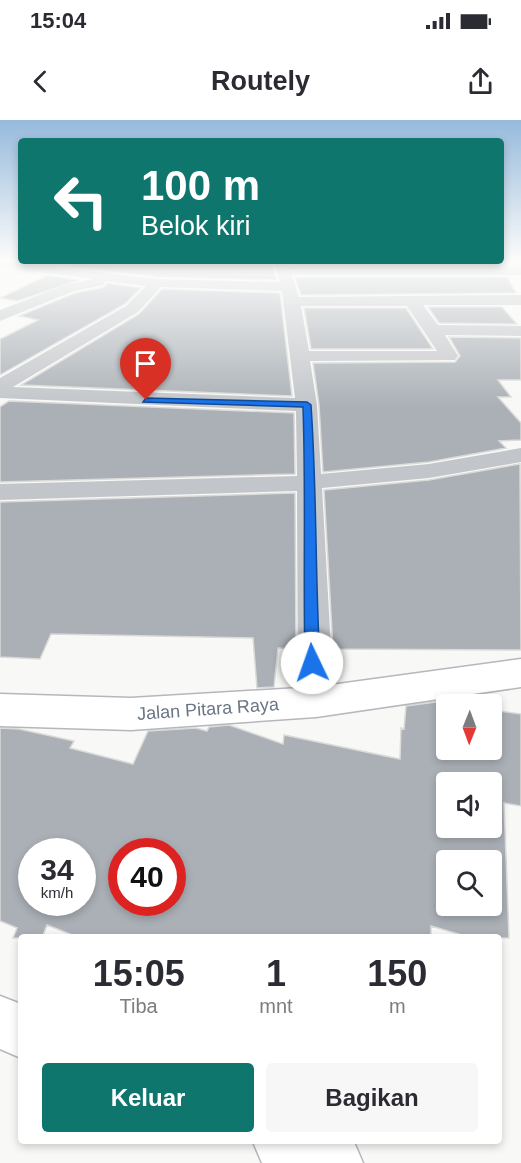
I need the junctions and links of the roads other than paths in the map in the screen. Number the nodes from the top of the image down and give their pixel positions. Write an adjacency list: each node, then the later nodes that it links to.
1 (16, 310): 5 (street)
2 (131, 310): 9 (street)
3 (292, 310): 8 (street)
4 (418, 310): 6 (street)
5 (0, 316)
6 (434, 330): 7 (street); 8 (street)
7 (521, 331)
8 (301, 356): 11 (street)
9 (0, 386)
10 (0, 392): 11 (street)
11 (307, 405): 13 (street)
12 (521, 454): 13 (street)
13 (311, 481): 14 (street); 16 (street)
14 (0, 492)
15 (521, 673): 16 (main road, Jalan Pitara Raya)
16 (316, 702): 17 (main road, Jalan Pitara Raya)
17 (0, 710)
18 (0, 1022): 19 (main road)
19 (18, 1030)
20 (288, 1144): 21 (main road)
21 (333, 1163)

